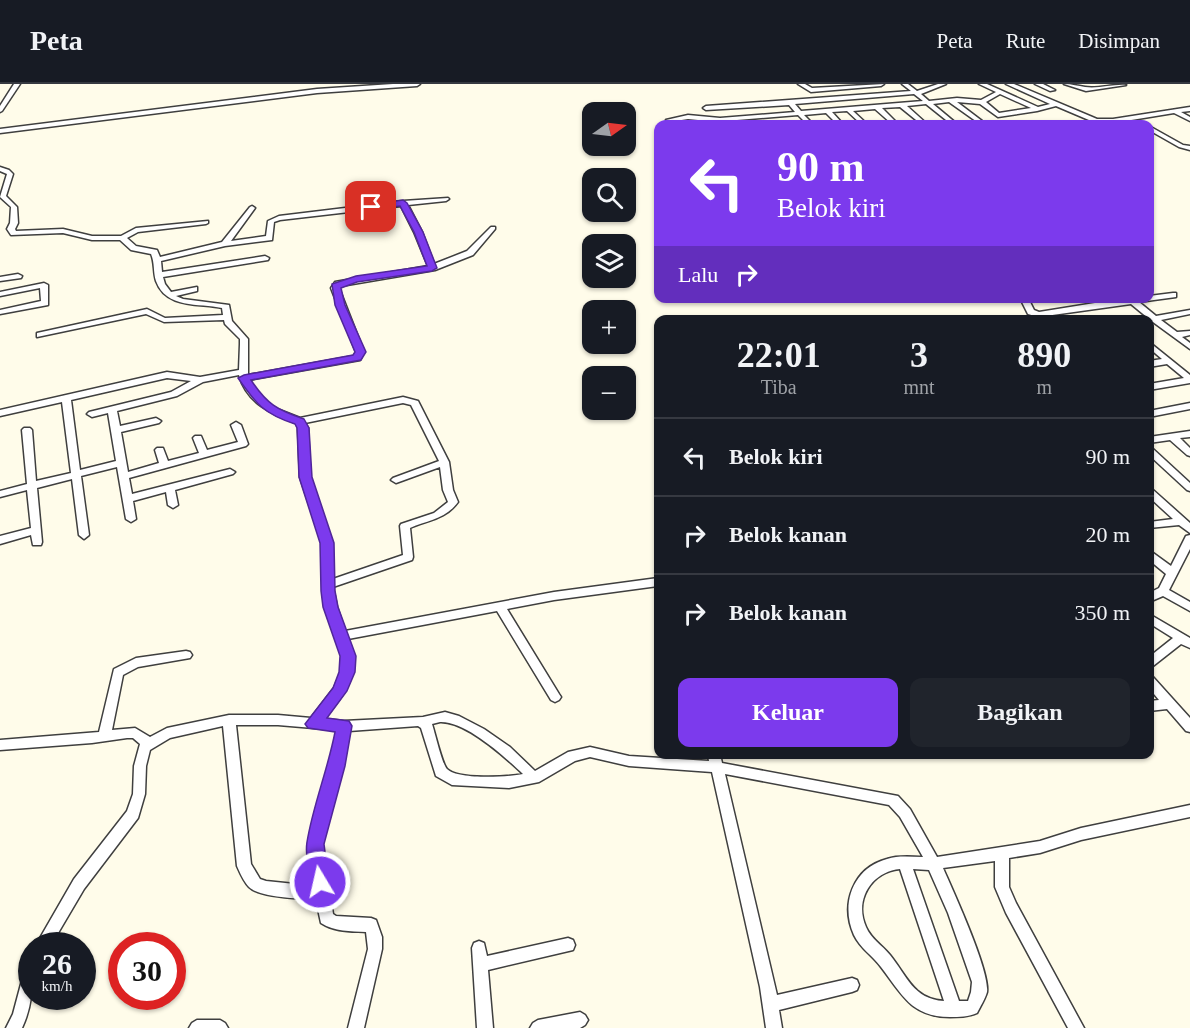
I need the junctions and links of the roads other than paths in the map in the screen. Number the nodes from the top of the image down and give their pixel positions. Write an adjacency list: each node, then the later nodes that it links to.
1 (17, 84): 2 (street); 30 (street)
2 (25, 84)
3 (417, 84): 52 (street)
4 (801, 84): 14 (street)
5 (880, 84): 12 (street)
6 (905, 84): 17 (street)
7 (943, 84): 17 (street)
8 (982, 84): 18 (street)
9 (1009, 84): 24 (street)
10 (1038, 84): 16 (street)
11 (1067, 84): 13 (street)
12 (853, 85): 15 (street)
13 (1123, 85)
14 (830, 86): 15 (street)
15 (841, 88): 19 (street)
16 (1052, 90)
17 (915, 93): 19 (street); 23 (street)
18 (999, 93): 21 (street); 29 (street)
19 (853, 98): 22 (street); 28 (street)
20 (951, 101): 21 (street); 23 (street); 49 (street)
21 (982, 102): 29 (street)
22 (790, 103): 27 (street); 35 (street)
23 (928, 103): 25 (street); 48 (street)
24 (1057, 104): 29 (street); 50 (street)
25 (902, 105): 26 (street); 47 (street)
26 (877, 107): 28 (street); 46 (street)
27 (706, 108)
28 (864, 108): 31 (street)
29 (1037, 109)
30 (0, 110)
31 (849, 110): 33 (street); 45 (street)
32 (1190, 110): 34 (street)
33 (828, 112): 35 (street); 44 (street)
34 (1176, 112): 37 (street); 38 (street)
35 (801, 114): 36 (street); 43 (street)
36 (772, 117): 41 (street); 42 (street)
37 (1130, 119): 51 (street)
38 (1190, 119)
39 (669, 120): 40 (street)
40 (708, 120)
41 (759, 120)
42 (775, 120)
43 (806, 120)
44 (836, 120)
45 (860, 120)
46 (891, 120)
47 (919, 120)
48 (949, 120)
49 (977, 120)
50 (1094, 120)
51 (1113, 120)
52 (0, 131)
53 (1154, 131): 54 (street)
54 (1190, 148)
55 (0, 169): 61 (street)
56 (446, 199): 57 (street)
57 (403, 203): 62 (street); 65 (street)
58 (252, 208): 62 (street)
59 (206, 222): 61 (street)
60 (493, 228): 65 (street)
61 (122, 238): 64 (street)
62 (225, 244): 64 (street)
63 (265, 258): 66 (street)
64 (158, 260): 66 (street)
65 (432, 268): 92 (street)
66 (158, 275): 72 (street)
67 (18, 276): 68 (street)
68 (0, 279)
69 (194, 288): 72 (street)
70 (0, 294): 77 (street)
71 (1173, 295): 73 (street)
72 (169, 296): 82 (street)
73 (1154, 297)
74 (1026, 303): 79 (street)
75 (1112, 303): 80 (street)
76 (1134, 303): 81 (street)
77 (0, 312)
78 (1190, 312): 83 (street)
79 (1038, 315)
80 (1038, 315)
81 (1147, 315)
82 (228, 317): 86 (street); 92 (street)
83 (1154, 318)
84 (1154, 321): 87 (street)
85 (1190, 333): 87 (street)
86 (40, 335)
87 (1175, 335): 89 (street)
88 (1154, 348): 90 (street)
89 (1190, 348)
90 (1169, 361): 91 (street); 94 (street)
91 (1154, 363)
92 (243, 375): 95 (street); 105 (street)
93 (175, 376): 95 (street); 97 (street); 98 (street)
94 (1190, 379): 96 (street)
95 (200, 380): 97 (street)
96 (1154, 386)
97 (178, 392): 100 (street)
98 (66, 398): 101 (street); 121 (street)
99 (1190, 406): 102 (street)
100 (112, 409): 103 (street); 108 (street)
101 (0, 413)
102 (1154, 413)
103 (92, 414)
104 (156, 421): 108 (street)
105 (300, 421): 117 (street); 143 (street)
106 (236, 425): 115 (street)
107 (27, 430): 124 (street)
108 (115, 430): 118 (street)
109 (1190, 434): 110 (street)
110 (1173, 437): 112 (street); 114 (street)
111 (198, 438): 115 (street)
112 (1154, 439)
113 (160, 450): 119 (street)
114 (1190, 453)
115 (204, 454): 119 (street)
116 (1154, 455): 126 (street)
117 (444, 462): 123 (street); 143 (street)
118 (121, 463): 121 (street); 122 (street)
119 (164, 465): 122 (street)
120 (230, 472): 125 (street)
121 (76, 475): 124 (street); 136 (street)
122 (123, 476): 129 (street)
123 (396, 480)
124 (32, 486): 127 (street); 135 (street)
125 (170, 488): 129 (street); 130 (street)
126 (1190, 488)
127 (0, 494)
128 (1154, 496): 132 (street)
129 (128, 499): 131 (street)
130 (173, 505)
131 (131, 519)
132 (1181, 521): 133 (street); 134 (street)
133 (1154, 524)
134 (1190, 529)
135 (36, 530): 138 (street); 139 (street)
136 (84, 535)
137 (1190, 539): 141 (street)
138 (0, 540)
139 (37, 542)
140 (1154, 558): 141 (street)
141 (1172, 573): 144 (street)
142 (654, 583): 146 (street)
143 (329, 584): 149 (street)
144 (1163, 591): 145 (street); 147 (street)
145 (1154, 596)
146 (500, 606): 149 (street); 154 (street)
147 (1190, 607)
148 (1154, 621): 150 (street)
149 (342, 636): 159 (street)
150 (1186, 641): 152 (street)
151 (186, 655): 162 (street)
152 (1154, 658)
153 (1154, 685): 155 (street)
154 (555, 697)
155 (1171, 704): 156 (street); 161 (street)
156 (1154, 706)
157 (229, 720): 159 (street); 163 (street); 171 (street)
158 (423, 722): 160 (street); 166 (street); 166 (street)
159 (313, 724): 160 (street)
160 (344, 726): 171 (street)
161 (1190, 727)
162 (105, 735): 163 (street); 164 (street)
163 (148, 743): 172 (street)
164 (0, 745)
165 (715, 761): 166 (street); 170 (street); 177 (street)
166 (534, 778)
167 (1190, 811): 168 (street)
168 (1004, 854): 170 (street); 188 (street)
169 (904, 862): 170 (street); 178 (street); 178 (street)
170 (933, 863): 178 (street)
171 (323, 894): 184 (street)
172 (51, 932)
173 (568, 945): 175 (street)
174 (479, 948): 175 (street)
175 (480, 965): 185 (street)
176 (852, 985): 177 (street)
177 (771, 1004): 187 (street)
178 (954, 1009)
179 (21, 1010): 181 (street)
180 (580, 1020): 186 (street)
181 (14, 1028)
182 (197, 1028): 183 (street)
183 (220, 1028)
184 (356, 1028)
185 (485, 1028)
186 (538, 1028)
187 (774, 1028)
188 (1076, 1028)

